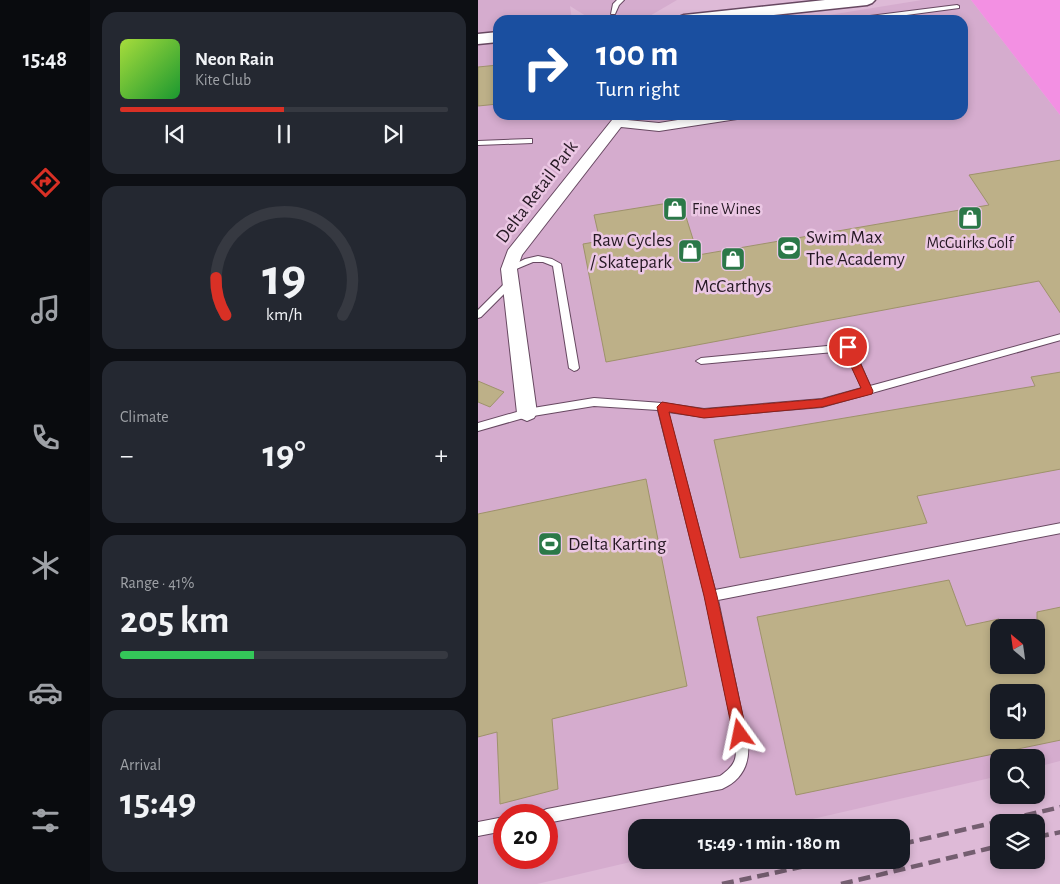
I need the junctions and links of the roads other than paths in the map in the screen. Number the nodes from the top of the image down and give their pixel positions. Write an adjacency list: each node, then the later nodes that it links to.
1 (621, 0): 4 (lane)
2 (867, 0): 5 (street)
3 (957, 8): 6 (lane)
4 (613, 13)
5 (730, 15)
6 (897, 15)
7 (493, 38): 8 (street)
8 (478, 39)
9 (618, 120): 14 (street, Delta Retail Park)
10 (625, 120): 11 (street, Delta Retail Park)
11 (704, 120)
12 (529, 141): 13 (lane)
13 (478, 143)
14 (510, 276): 15 (lane); 18 (lane); 21 (street)
15 (478, 315)
16 (1060, 337): 19 (lane)
17 (701, 361): 19 (lane)
18 (574, 368)
19 (868, 391): 20 (lane)
20 (662, 407): 21 (lane); 24 (lane)
21 (527, 413): 22 (lane)
22 (478, 427)
23 (1060, 528): 24 (lane)
24 (711, 596): 25 (lane)
25 (558, 814)
26 (493, 826): 27 (lane)
27 (478, 829)

